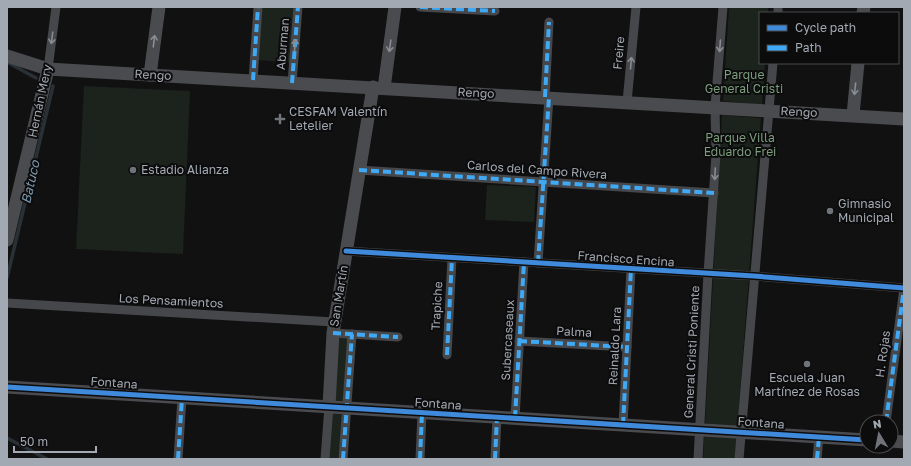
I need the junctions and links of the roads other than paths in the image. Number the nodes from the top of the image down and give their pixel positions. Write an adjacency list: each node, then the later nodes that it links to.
1 (56, 7): 14 (street, Hernán Mery, one-way to 14)
2 (159, 7): 15 (street, one-way to 2)
3 (258, 7): 16 (street)
4 (298, 7): 17 (street, Aburman, one-way to 4)
5 (395, 7): 18 (street, San Martín, one-way to 18)
6 (420, 7): 9 (street)
7 (636, 7): 20 (street, Freire, one-way to 7)
8 (723, 7): 21 (street, General Cristi Poniente, one-way to 21)
9 (495, 11)
10 (549, 22): 19 (street)
11 (7, 56): 14 (street, Rengo)
12 (773, 64): 22 (street)
13 (858, 64): 23 (street, one-way to 23)
14 (48, 69): 15 (street, Rengo); 28 (street, Hernán Mery)
15 (150, 74): 16 (street, Rengo)
16 (253, 80): 17 (street, Rengo)
17 (292, 83): 18 (street, Rengo)
18 (378, 88): 19 (street, Rengo); 25 (street, San Martín)
19 (547, 97): 20 (street, Rengo); 26 (street)
20 (627, 102): 21 (street, Rengo)
21 (715, 107): 22 (street, Rengo); 27 (street, General Cristi Poniente, one-way to 27)
22 (768, 110): 23 (street, Rengo); 35 (street)
23 (853, 115): 24 (street, Rengo)
24 (904, 119)
25 (359, 170): 26 (street, Carlos del Campo Rivera); 29 (street, San Martín)
26 (543, 182): 27 (street, Carlos del Campo Rivera); 32 (street)
27 (714, 193): 34 (street, General Cristi Poniente)
28 (7, 240)
29 (346, 251): 30 (street, Francisco Encina); 38 (street, San Martín)
30 (452, 258): 31 (street, Francisco Encina); 43 (street, Trapiche)
31 (524, 262): 32 (street, Francisco Encina); 41 (street, Subercaseaux)
32 (538, 263): 33 (street, Francisco Encina)
33 (631, 269): 34 (street, Francisco Encina); 42 (street, Reinaldo Lara)
34 (708, 274): 35 (street, Francisco Encina); 53 (street, General Cristi Poniente)
35 (754, 276): 36 (street, Francisco Encina); 54 (street)
36 (904, 288): 49 (street, H. Rojas)
37 (7, 303): 38 (street, Los Pensamientos)
38 (334, 328): 39 (street, Los Pensamientos); 46 (street, San Martín)
39 (352, 334): 40 (street, Los Pensamientos); 47 (street, San Martín)
40 (398, 337)
41 (520, 341): 42 (street, Palma); 51 (street, Subercaseaux)
42 (627, 347): 52 (street, Reinaldo Lara)
43 (447, 355)
44 (7, 387): 45 (street, Fontana)
45 (182, 398): 46 (street, Fontana); 57 (street)
46 (329, 406): 47 (street, Fontana); 58 (street, San Martín)
47 (346, 408): 48 (street, Fontana); 59 (street, San Martín)
48 (422, 413): 50 (street, Fontana); 60 (street)
49 (887, 414)
50 (497, 417): 51 (street, Fontana); 61 (street)
51 (515, 418): 52 (street, Fontana)
52 (624, 425): 53 (street, Fontana)
53 (700, 429): 54 (street, Fontana); 62 (street, General Cristi Poniente)
54 (741, 432): 55 (street, Fontana); 63 (street)
55 (819, 437): 56 (street, Fontana); 64 (street)
56 (859, 440)
57 (178, 459)
58 (325, 459)
59 (343, 459)
60 (420, 459)
61 (495, 459)
62 (698, 459)
63 (739, 459)
64 (817, 459)

